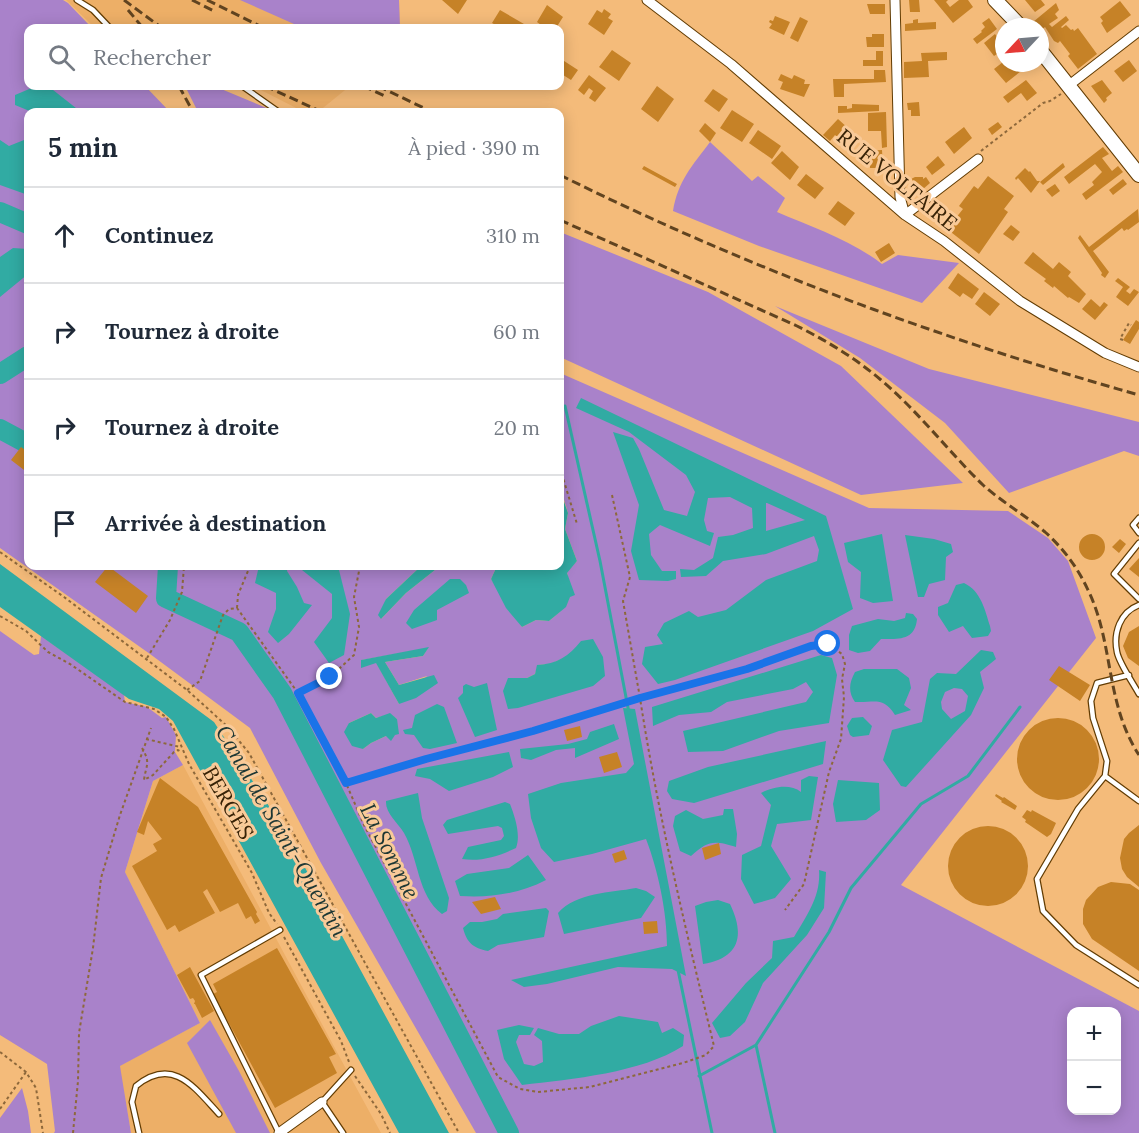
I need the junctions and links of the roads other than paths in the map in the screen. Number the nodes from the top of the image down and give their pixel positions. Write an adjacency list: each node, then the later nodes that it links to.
1 (77, 0): 6 (lane)
2 (647, 0): 14 (street, RUE VOLTAIRE)
3 (895, 0): 14 (street)
4 (999, 1): 5 (main road)
5 (1014, 18)
6 (106, 24)
7 (1139, 31): 9 (street)
8 (1049, 62): 9 (main road)
9 (1068, 86): 13 (main road)
10 (248, 90): 11 (lane)
11 (273, 108)
12 (978, 159): 14 (street)
13 (1139, 176)
14 (905, 215): 15 (street, RUE VOLTAIRE)
15 (1139, 367)
16 (1139, 518): 17 (lane)
17 (1139, 533)
18 (1139, 543): 19 (lane)
19 (1139, 599)
20 (1139, 604): 21 (lane)
21 (1129, 675): 22 (lane); 23 (lane)
22 (1139, 694)
23 (1105, 776): 24 (lane); 26 (lane)
24 (1139, 801)
25 (280, 930): 31 (lane)
26 (1139, 984)
27 (351, 1070): 28 (lane)
28 (322, 1102): 31 (street); 32 (lane)
29 (219, 1114): 30 (lane)
30 (139, 1133)
31 (279, 1133)
32 (343, 1133)

